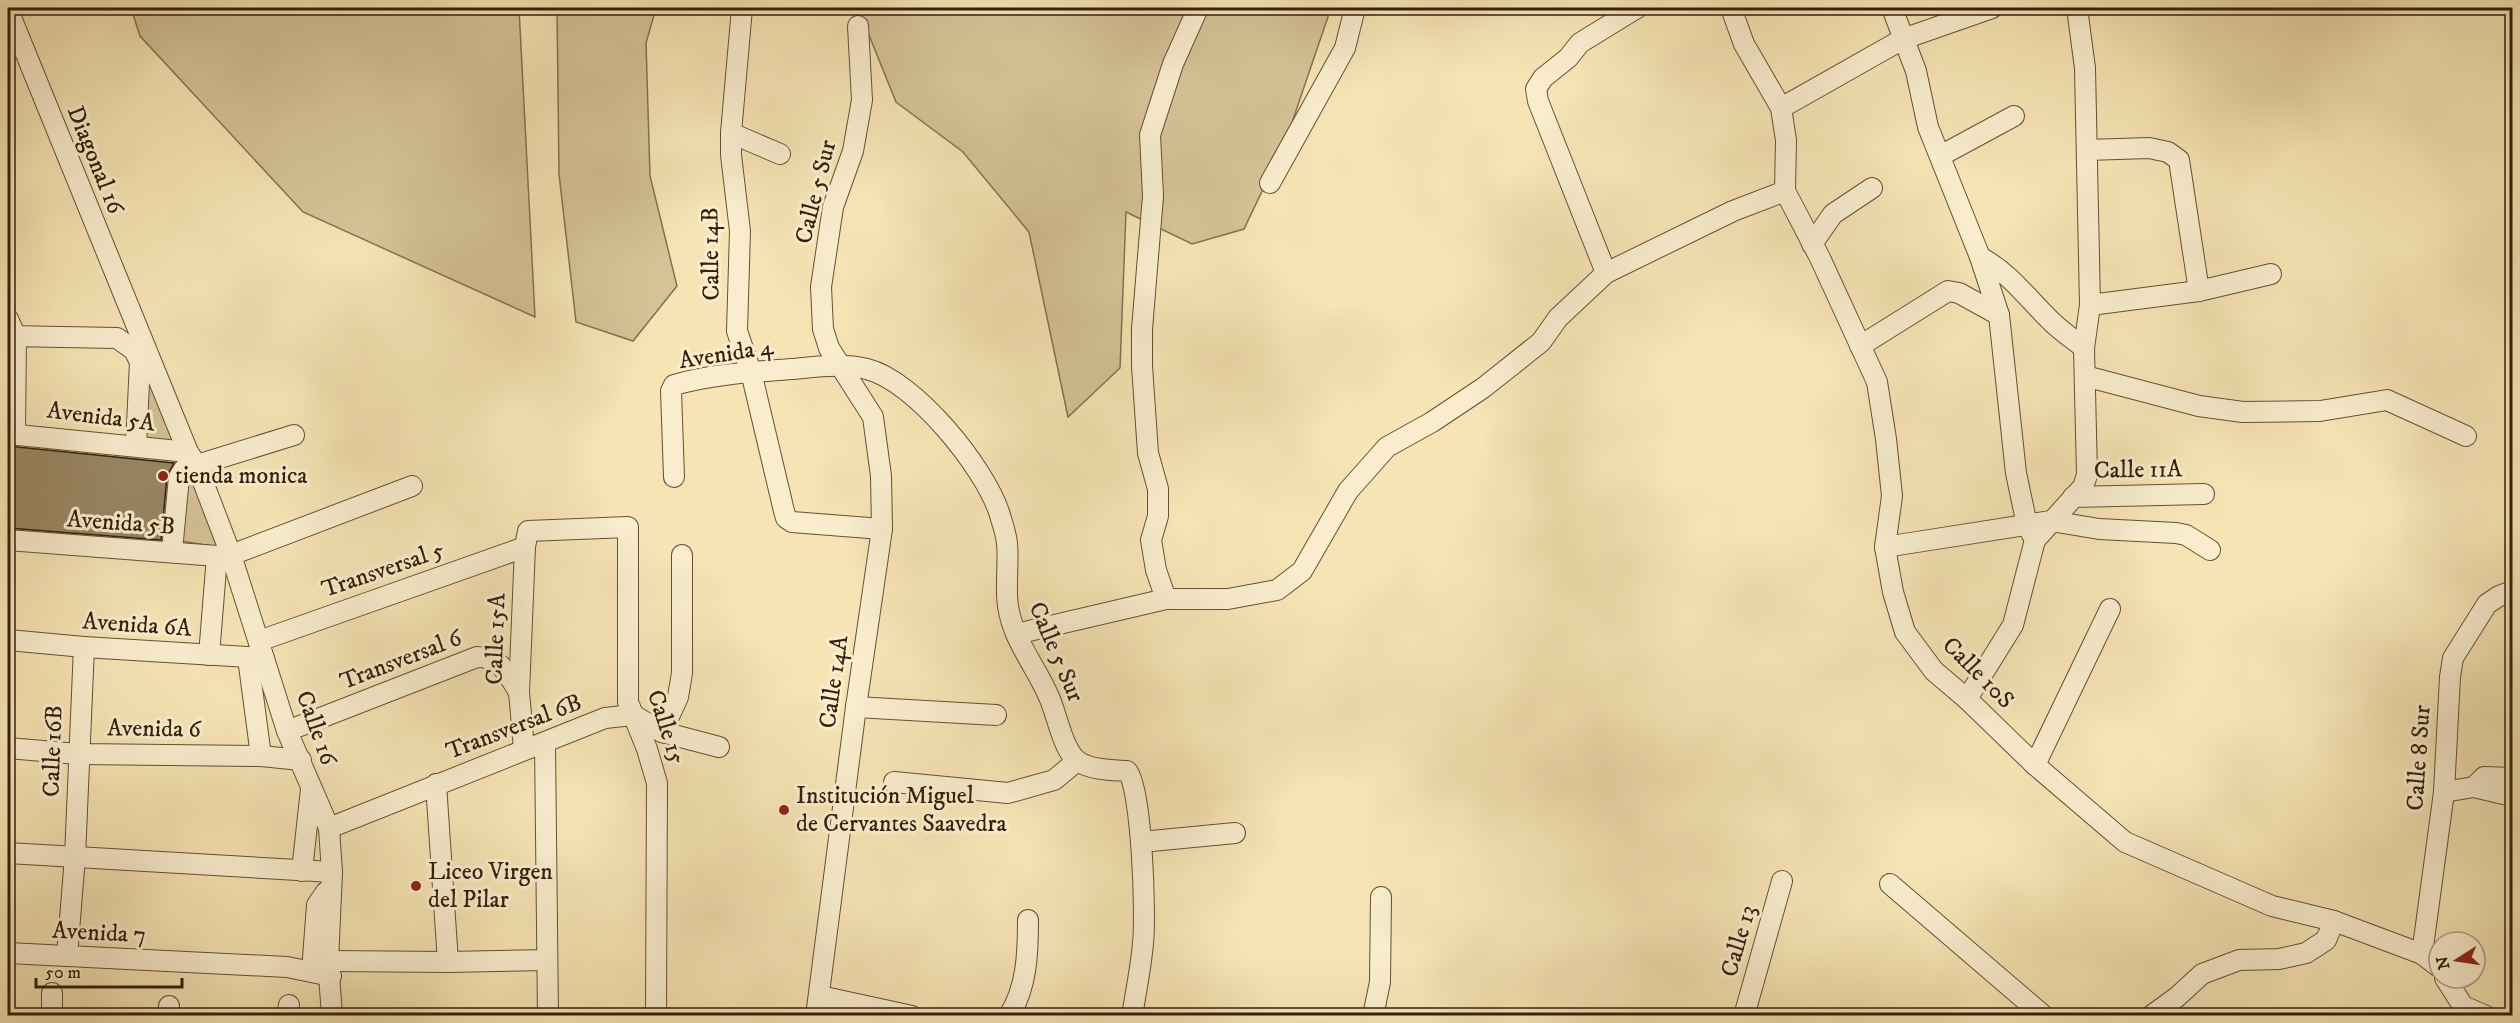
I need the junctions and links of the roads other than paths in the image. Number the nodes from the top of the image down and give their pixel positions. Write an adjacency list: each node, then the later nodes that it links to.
1 (742, 8): 14 (street, Calle 14B)
2 (1198, 8): 56 (street)
3 (1355, 8): 18 (street)
4 (1637, 8): 23 (street)
5 (1731, 8): 12 (street, Calle 10S)
6 (1892, 8): 11 (street)
7 (1992, 8): 11 (street)
8 (2077, 8): 15 (street)
9 (8, 10): 29 (street, Diagonal 16)
10 (858, 26): 33 (street, Calle 5 Sur)
11 (1903, 39): 12 (street); 17 (street)
12 (1780, 108): 20 (street, Calle 10S)
13 (2014, 116): 17 (street)
14 (731, 133): 16 (street); 34 (street, Calle 14B)
15 (2087, 150): 25 (street); 26 (street)
16 (780, 154)
17 (1940, 156): 22 (street)
18 (1270, 183)
19 (1872, 188): 21 (street)
20 (1785, 191): 21 (street, Calle 10S); 23 (street)
21 (1812, 244): 31 (street, Calle 10S)
22 (1980, 257): 27 (street); 32 (street)
23 (1606, 273): 56 (street)
24 (2271, 274): 25 (street)
25 (2199, 291): 26 (street)
26 (2090, 304): 32 (street)
27 (1999, 315): 31 (street); 47 (street)
28 (8, 319): 30 (street)
29 (136, 329): 40 (street, Calle 16)
30 (12, 337): 36 (street); 39 (street)
31 (1860, 346): 50 (street, Calle 10S)
32 (2084, 348): 35 (street)
33 (840, 366): 34 (street, Avenida 4); 46 (street, Calle 14A); 58 (street, Calle 5 Sur)
34 (751, 372): 41 (street, Avenida 4); 46 (street, Calle 14B)
35 (2085, 376): 38 (street); 44 (street)
36 (11, 433): 39 (street, Avenida 5A)
37 (294, 435): 40 (street)
38 (2466, 436)
39 (136, 445): 40 (street, Avenida 5A)
40 (193, 459): 52 (street); 54 (street, Calle 16)
41 (675, 477)
42 (412, 486): 54 (street)
43 (2204, 494): 44 (street, Calle 11A)
44 (2073, 497): 45 (street)
45 (2050, 521): 47 (street); 51 (street)
46 (882, 529): 65 (street, Calle 14A)
47 (2031, 532): 50 (street); 64 (street)
48 (527, 539): 61 (street, Transversal 5); 63 (street, Calle 15A); 66 (street, Calle 15)
49 (8, 540): 52 (street, Avenida 5B)
50 (1885, 547): 64 (street, Calle 10S)
51 (2210, 550)
52 (172, 551): 54 (street, Avenida 5B)
53 (682, 555): 69 (street)
54 (224, 556): 61 (street, Calle 16); 62 (street)
55 (2512, 591): 84 (street, Calle 8 Sur)
56 (1166, 599): 58 (street)
57 (2110, 609): 78 (street)
58 (1016, 634): 77 (street, Calle 5 Sur)
59 (8, 640): 60 (street, Avenida 6A)
60 (84, 647): 62 (street, Avenida 6A); 74 (street, Calle 16B)
61 (257, 652): 62 (street, Avenida 6A); 68 (street, Calle 16); 75 (street)
62 (209, 655)
63 (519, 692): 68 (street, Transversal 6); 73 (street, Calle 15A)
64 (1967, 699): 78 (street, Calle 10S)
65 (856, 707): 67 (street); 107 (street, Calle 14A)
66 (633, 715): 69 (street); 70 (street, Transversal 6B); 111 (street, Calle 15)
67 (996, 715)
68 (287, 731): 76 (street, Calle 16)
69 (662, 732): 71 (street)
70 (545, 743): 73 (street, Transversal 6B); 102 (street)
71 (719, 747)
72 (8, 748): 74 (street, Avenida 6)
73 (524, 750): 81 (street, Transversal 6B)
74 (78, 754): 75 (street, Avenida 6); 90 (street, Calle 16B)
75 (261, 756): 76 (street, Avenida 6)
76 (301, 760): 83 (street, Calle 16)
77 (1077, 761): 80 (street); 88 (street)
78 (2035, 765): 97 (street, Calle 10S)
79 (2512, 778): 82 (street)
80 (894, 782)
81 (436, 784): 86 (street, Transversal 6B); 103 (street)
82 (2474, 787): 84 (street); 85 (street)
83 (311, 789): 86 (street, Calle 16); 91 (street)
84 (2444, 792): 99 (street, Calle 8 Sur)
85 (2512, 796)
86 (329, 828): 92 (street, Calle 16)
87 (1235, 833): 88 (street)
88 (1141, 842): 115 (street)
89 (8, 853): 90 (street)
90 (75, 857): 91 (street); 100 (street, Calle 16B)
91 (303, 871): 92 (street)
92 (332, 880): 104 (street, Calle 16)
93 (1782, 881): 117 (street, Calle 13)
94 (1890, 884): 118 (street)
95 (1381, 897): 116 (street)
96 (1028, 920): 114 (street)
97 (2334, 921): 99 (street, Calle 10S); 119 (street)
98 (8, 953): 100 (street, Avenida 7)
99 (2422, 954): 101 (street, Calle 10S)
100 (67, 956): 104 (street, Avenida 7)
101 (2427, 958)
102 (547, 960): 103 (street, Avenida 7); 110 (street)
103 (448, 962): 104 (street, Avenida 7)
104 (324, 969): 109 (street, Calle 16)
105 (2453, 990): 120 (street)
106 (52, 993): 108 (street)
107 (820, 996): 112 (street, Calle 14A); 113 (street)
108 (52, 1016)
109 (332, 1016)
110 (548, 1016)
111 (656, 1016)
112 (816, 1016)
113 (912, 1016)
114 (1009, 1016)
115 (1132, 1016)
116 (1373, 1016)
117 (1744, 1016)
118 (2044, 1016)
119 (2151, 1016)
120 (2486, 1016)

